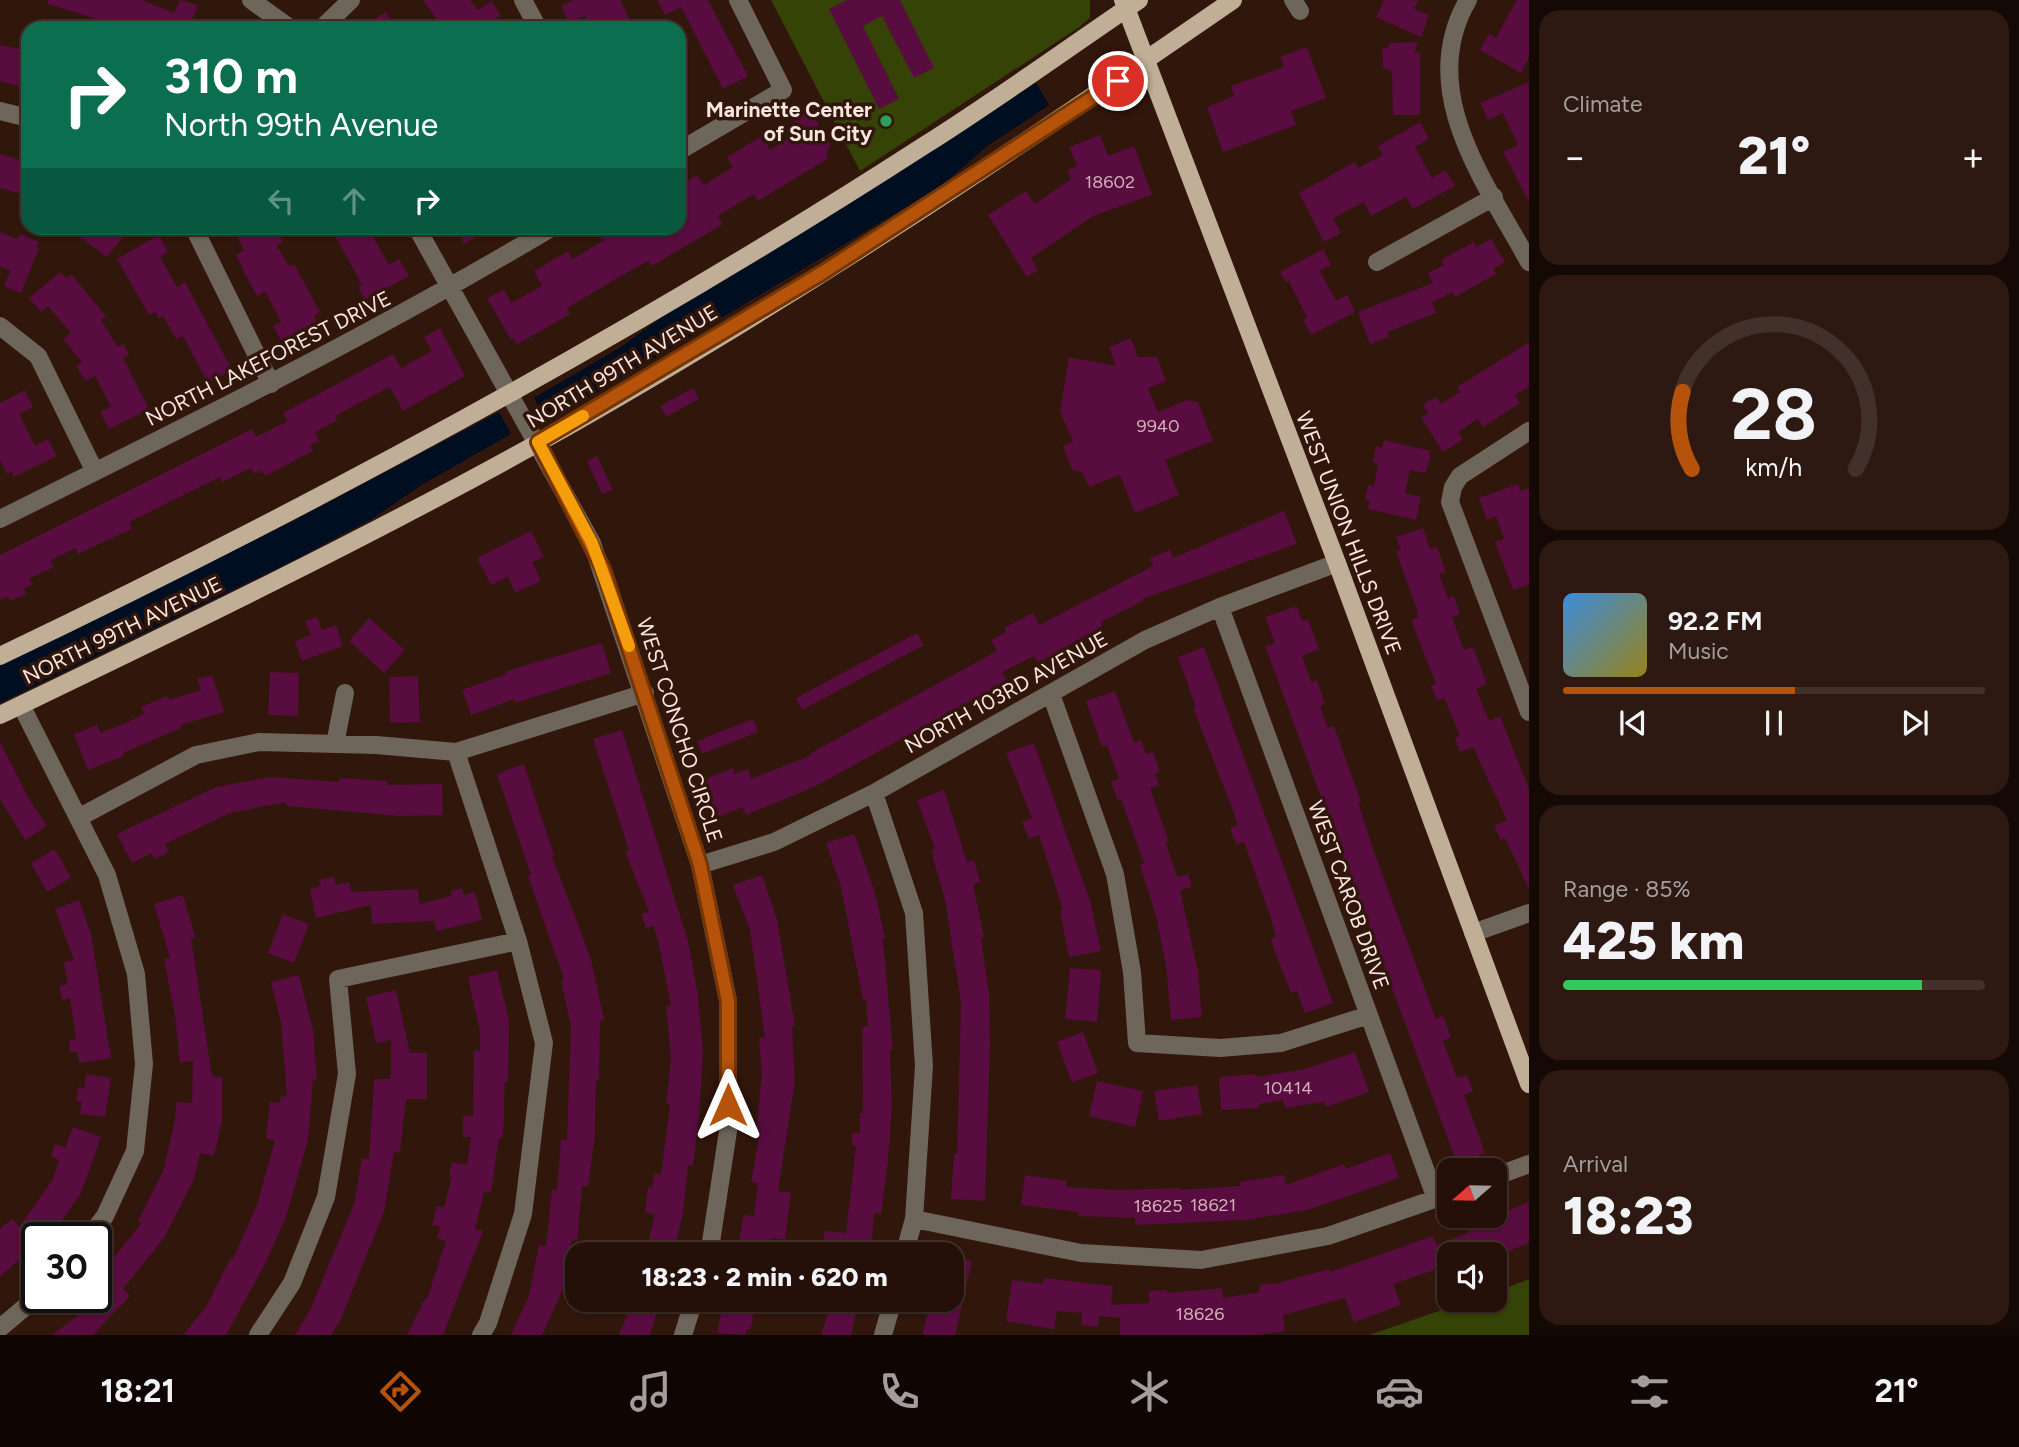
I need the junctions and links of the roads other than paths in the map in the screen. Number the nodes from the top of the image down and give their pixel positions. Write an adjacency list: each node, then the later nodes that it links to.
1 (251, 0): 8 (street)
2 (351, 0): 9 (street)
3 (523, 0): 10 (street)
4 (737, 0): 14 (street)
5 (1233, 0): 11 (main road, NORTH 99TH AVENUE)
6 (1468, 0): 15 (street)
7 (1129, 3): 11 (main road, WEST UNION HILLS DRIVE); 24 (main road, NORTH 99TH AVENUE)
8 (280, 21)
9 (329, 21)
10 (534, 21)
11 (1145, 61): 26 (main road, NORTH 99TH AVENUE); 29 (main road, WEST UNION HILLS DRIVE)
12 (0, 111): 13 (street)
13 (21, 116)
14 (686, 147)
15 (1494, 197): 19 (street); 20 (street)
16 (197, 235): 23 (street)
17 (421, 235): 21 (street, WEST CONCHO CIRCLE)
18 (539, 235): 21 (street, NORTH LAKEFOREST DRIVE)
19 (1377, 262)
20 (1529, 262)
21 (452, 287): 23 (street, NORTH LAKEFOREST DRIVE); 24 (street, WEST CONCHO CIRCLE)
22 (0, 326): 27 (street)
23 (271, 384): 27 (street, NORTH LAKEFOREST DRIVE)
24 (512, 393): 26 (street, WEST CONCHO CIRCLE); 31 (main road, NORTH 99TH AVENUE)
25 (1529, 431): 36 (street)
26 (538, 442): 33 (street, WEST CONCHO CIRCLE); 35 (main road, NORTH 99TH AVENUE)
27 (95, 472): 28 (street, NORTH LAKEFOREST DRIVE)
28 (0, 519)
29 (1337, 563): 30 (street, NORTH 103RD AVENUE); 44 (main road, WEST UNION HILLS DRIVE)
30 (1220, 607): 34 (street, NORTH 103RD AVENUE); 46 (street, WEST CAROB DRIVE)
31 (0, 656)
32 (345, 692): 38 (street)
33 (645, 694): 39 (street); 42 (street, WEST CONCHO CIRCLE)
34 (1051, 694): 40 (street, NORTH 103RD AVENUE); 46 (street)
35 (20, 705): 37 (main road, NORTH 99TH AVENUE); 41 (street)
36 (1529, 712)
37 (0, 715)
38 (335, 744): 39 (street); 41 (street)
39 (456, 752): 45 (street)
40 (874, 793): 42 (street, NORTH 103RD AVENUE); 52 (street)
41 (78, 818): 53 (street)
42 (700, 865): 54 (street, WEST CONCHO CIRCLE)
43 (1529, 913): 44 (street)
44 (1474, 933): 47 (main road, WEST UNION HILLS DRIVE)
45 (518, 941): 60 (street); 61 (street)
46 (1369, 1015): 50 (street, WEST CAROB DRIVE)
47 (1529, 1084)
48 (1529, 1164): 49 (street)
49 (1507, 1172)
50 (1437, 1181)
51 (1437, 1198): 52 (street)
52 (914, 1219): 55 (street)
53 (100, 1222)
54 (711, 1242)
55 (908, 1242)
56 (21, 1310): 59 (street)
57 (690, 1312): 62 (street)
58 (889, 1312): 63 (street)
59 (0, 1328)
60 (258, 1335)
61 (481, 1335)
62 (683, 1335)
63 (883, 1335)

